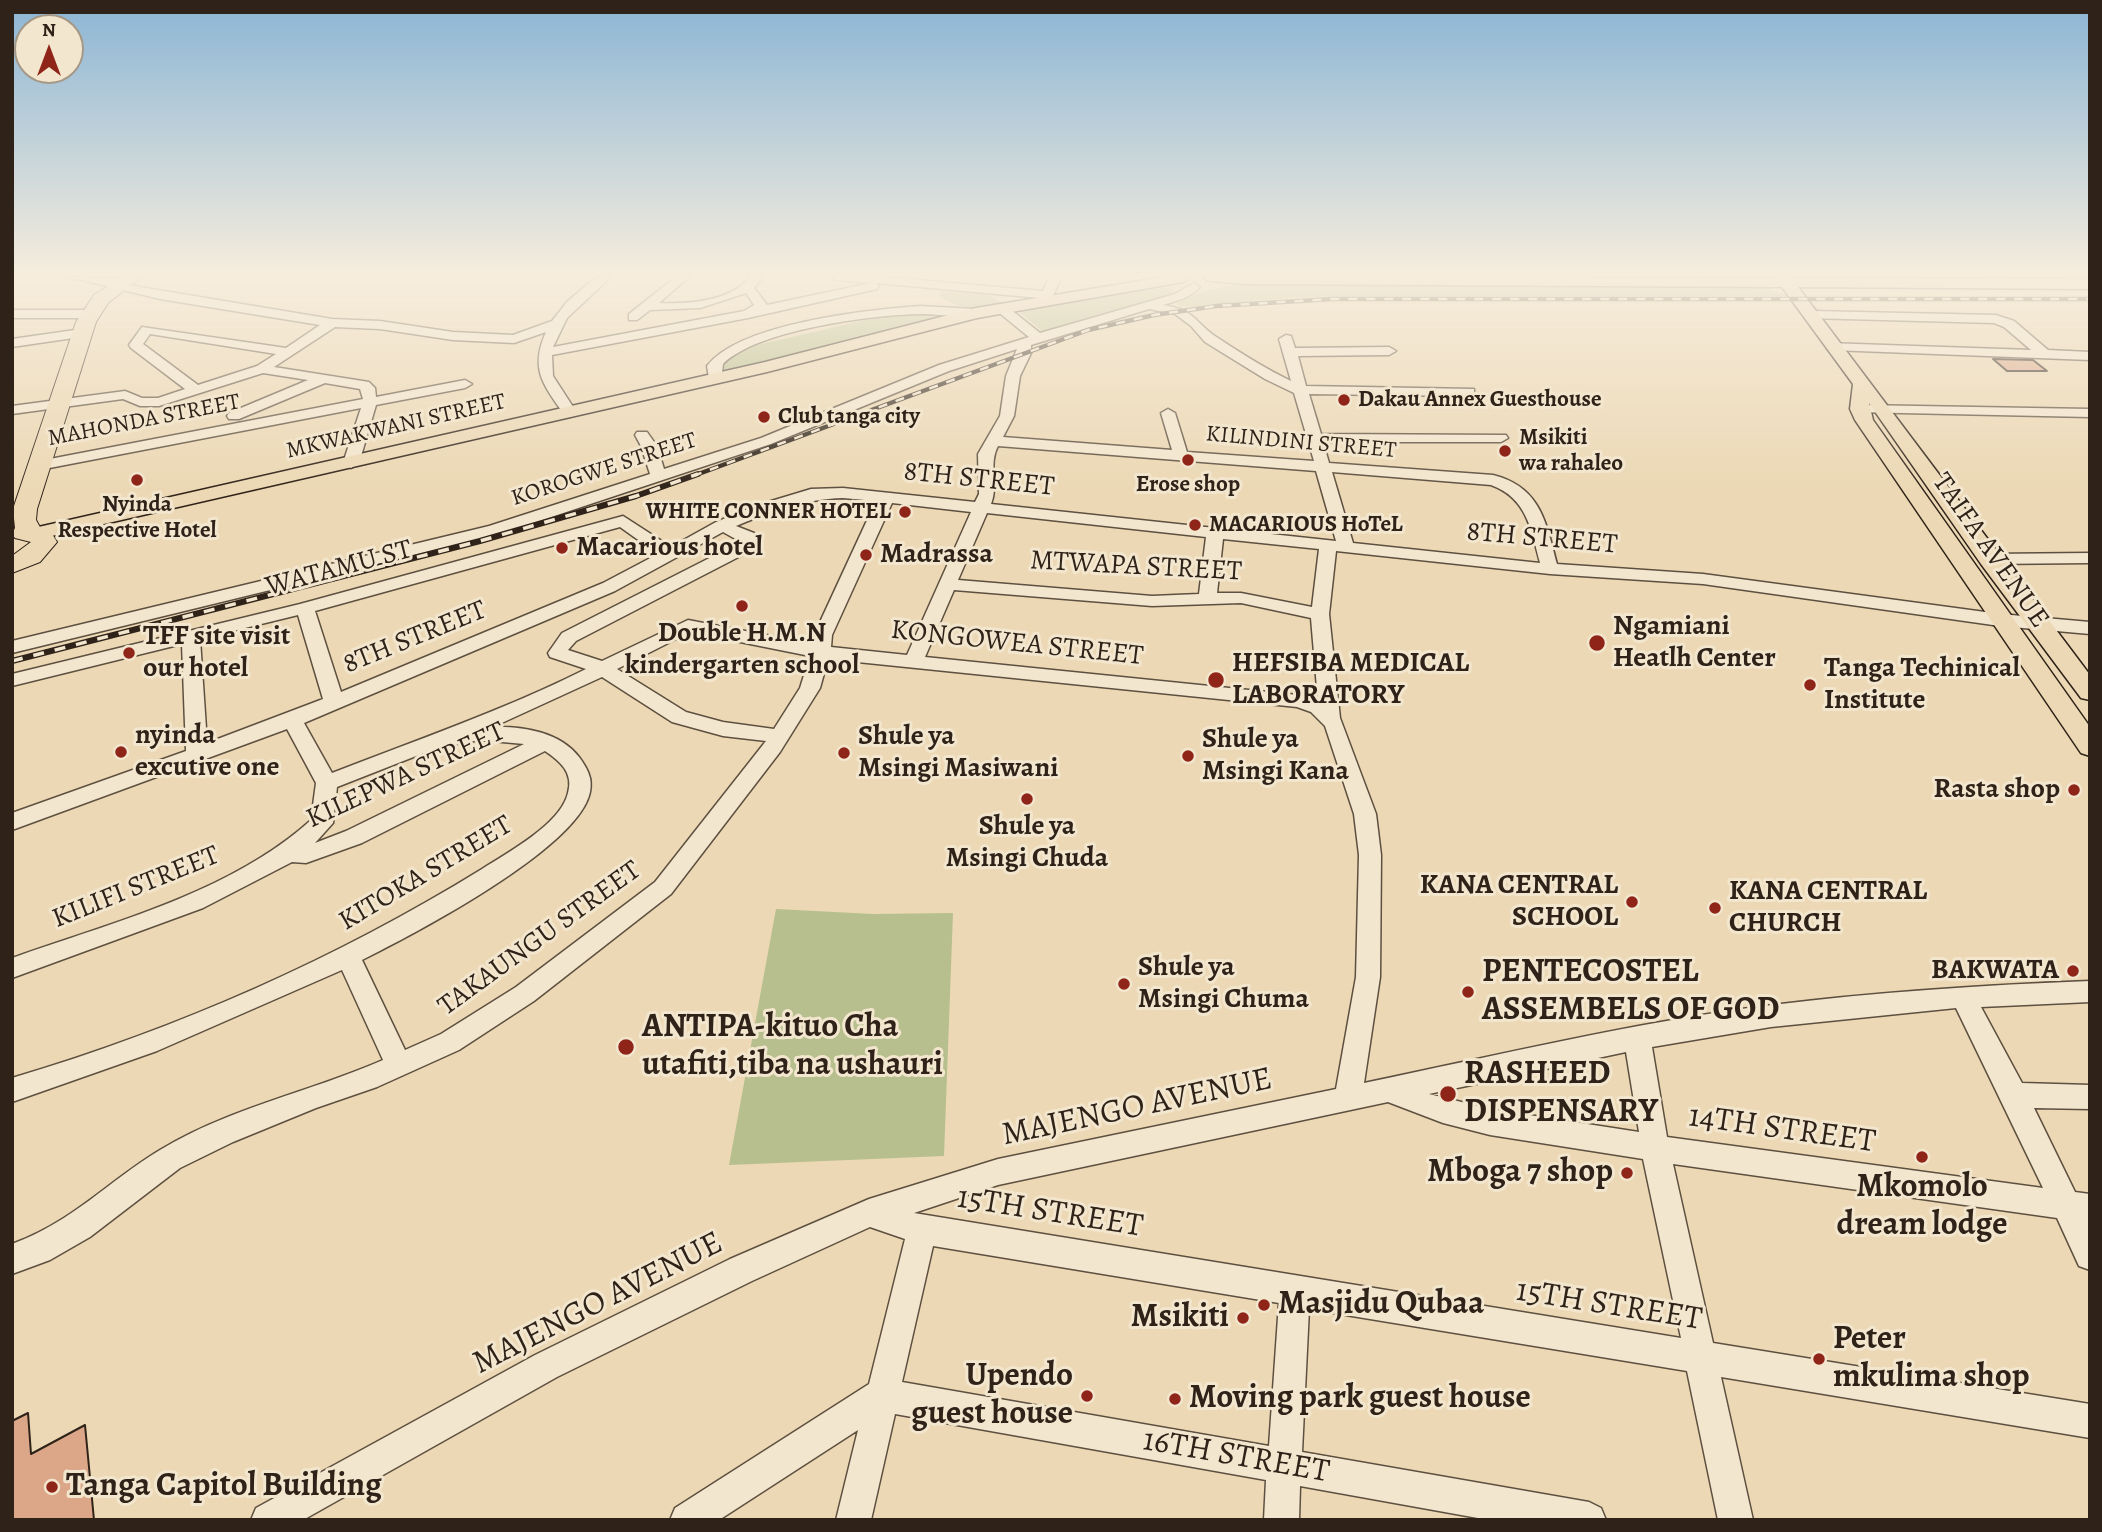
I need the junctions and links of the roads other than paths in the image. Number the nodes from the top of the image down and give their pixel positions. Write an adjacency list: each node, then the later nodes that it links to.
1 (78, 347): 31 (highway)
2 (139, 347): 27 (street)
3 (260, 347): 18 (street)
4 (296, 347): 18 (street)
5 (548, 347): 19 (street)
6 (571, 347): 19 (street)
7 (733, 347): 23 (street)
8 (838, 347): 23 (main road, MKWAKWANI STREET)
9 (1008, 347): 49 (street, KOROGWE STREET)
10 (1027, 347): 42 (street)
11 (1224, 347): 28 (street)
12 (1289, 347): 28 (street)
13 (1319, 347): 17 (street)
14 (1833, 347): 25 (main road, TAIFA AVENUE)
15 (1871, 347): 20 (street)
16 (2036, 347): 20 (street)
17 (1389, 351)
18 (289, 352): 22 (street)
19 (547, 352): 36 (street)
20 (2043, 354): 21 (street)
21 (2090, 356)
22 (262, 369): 24 (street); 27 (street)
23 (716, 378): 36 (main road, MKWAKWANI STREET)
24 (323, 379): 30 (street); 38 (street)
25 (1862, 382): 32 (main road); 34 (main road, TAIFA AVENUE)
26 (464, 384): 30 (street, MAHONDA STREET)
27 (194, 389): 31 (street)
28 (1300, 390): 29 (street); 40 (street)
29 (1468, 392)
30 (370, 401): 38 (street, MAHONDA STREET); 46 (street)
31 (58, 404): 33 (street); 47 (highway)
32 (1859, 409): 34 (street); 44 (main road, TAIFA AVENUE)
33 (12, 410)
34 (1884, 411): 37 (street); 45 (main road, TAIFA AVENUE)
35 (1168, 412): 43 (street)
36 (570, 413): 46 (main road, MKWAKWANI STREET)
37 (2090, 413)
38 (197, 433): 47 (street, MAHONDA STREET)
39 (642, 435): 49 (street)
40 (1315, 438): 41 (street); 48 (street)
41 (1501, 438)
42 (992, 441): 43 (street, KILINDINI STREET); 51 (street)
43 (1181, 456): 48 (street, KILINDINI STREET)
44 (1890, 458): 45 (main road); 65 (main road, TAIFA AVENUE)
45 (1918, 460): 59 (main road, TAIFA AVENUE)
46 (351, 463): 52 (main road, MKWAKWANI STREET)
47 (39, 465): 55 (highway)
48 (1323, 467): 56 (street); 60 (street, KILINDINI STREET)
49 (658, 476): 69 (street, KOROGWE STREET)
50 (886, 498): 51 (street, 8TH STREET); 53 (street, 8TH STREET); 70 (street, TAKAUNGU STREET)
51 (982, 508): 54 (street, 8TH STREET); 61 (street)
52 (105, 519): 55 (main road)
53 (722, 526): 57 (street, 8TH STREET); 72 (street)
54 (1215, 533): 56 (street, 8TH STREET); 62 (street)
55 (23, 542)
56 (1337, 546): 60 (street, 8TH STREET); 64 (street)
57 (670, 554): 63 (street, WATAMU ST); 75 (street, 8TH STREET)
58 (2090, 558): 59 (street)
59 (1989, 559): 66 (main road, TAIFA AVENUE)
60 (1550, 569): 65 (street, 8TH STREET)
61 (948, 584): 62 (street, MTWAPA STREET); 71 (street)
62 (1207, 600): 64 (street, MTWAPA STREET)
63 (305, 608): 68 (street, WATAMU ST); 75 (street)
64 (1320, 614): 77 (street)
65 (2000, 620): 66 (street, 8TH STREET); 81 (main road, TAIFA AVENUE)
66 (2038, 624): 67 (street, 8TH STREET); 74 (main road, TAIFA AVENUE)
67 (2090, 628)
68 (191, 637): 73 (street, WATAMU ST); 82 (street)
69 (12, 647)
70 (821, 652): 71 (street, KONGOWEA STREET); 72 (street, KONGOWEA STREET); 78 (street, TAKAUNGU STREET)
71 (914, 661): 77 (street, KONGOWEA STREET)
72 (602, 668): 78 (street); 79 (street)
73 (12, 680)
74 (2090, 692)
75 (334, 702): 76 (street, 8TH STREET)
76 (292, 720): 82 (street, 8TH STREET); 83 (street)
77 (1332, 722): 96 (street)
78 (779, 736): 91 (street, TAKAUNGU STREET)
79 (447, 738): 80 (street); 83 (street)
80 (547, 741): 85 (street, KILEPWA STREET); 86 (street, KITOKA STREET)
81 (2090, 747)
82 (197, 756): 84 (street, 8TH STREET)
83 (327, 783): 85 (street, KILIFI STREET)
84 (12, 822)
85 (289, 853): 87 (street, KILIFI STREET)
86 (347, 956): 91 (street); 92 (street, KITOKA STREET)
87 (12, 968)
88 (2090, 991): 89 (street, MAJENGO AVENUE)
89 (1963, 997): 90 (street, MAJENGO AVENUE); 94 (street)
90 (1637, 1038): 93 (street, MAJENGO AVENUE); 97 (street)
91 (398, 1065): 102 (street, TAKAUNGU STREET)
92 (12, 1090)
93 (1387, 1090): 96 (street, MAJENGO AVENUE); 97 (street, 14TH STREET)
94 (2014, 1095): 95 (street); 98 (street)
95 (2090, 1097)
96 (1348, 1099): 99 (street, MAJENGO AVENUE)
97 (1655, 1148): 98 (street, 14TH STREET); 104 (street)
98 (2078, 1207): 101 (street)
99 (870, 1213): 100 (street, 15TH STREET); 108 (street, MAJENGO AVENUE)
100 (922, 1230): 103 (street, 15TH STREET); 105 (street)
101 (2090, 1255)
102 (12, 1259)
103 (1295, 1291): 104 (street, 15TH STREET); 107 (street)
104 (1701, 1358): 106 (street, 15TH STREET); 113 (street)
105 (882, 1395): 107 (street, 16TH STREET); 109 (street); 110 (street)
106 (2090, 1421)
107 (1283, 1466): 111 (street); 112 (street, 16TH STREET)
108 (268, 1520)
109 (687, 1520)
110 (853, 1520)
111 (1281, 1520)
112 (1589, 1520)
113 (1736, 1520)

